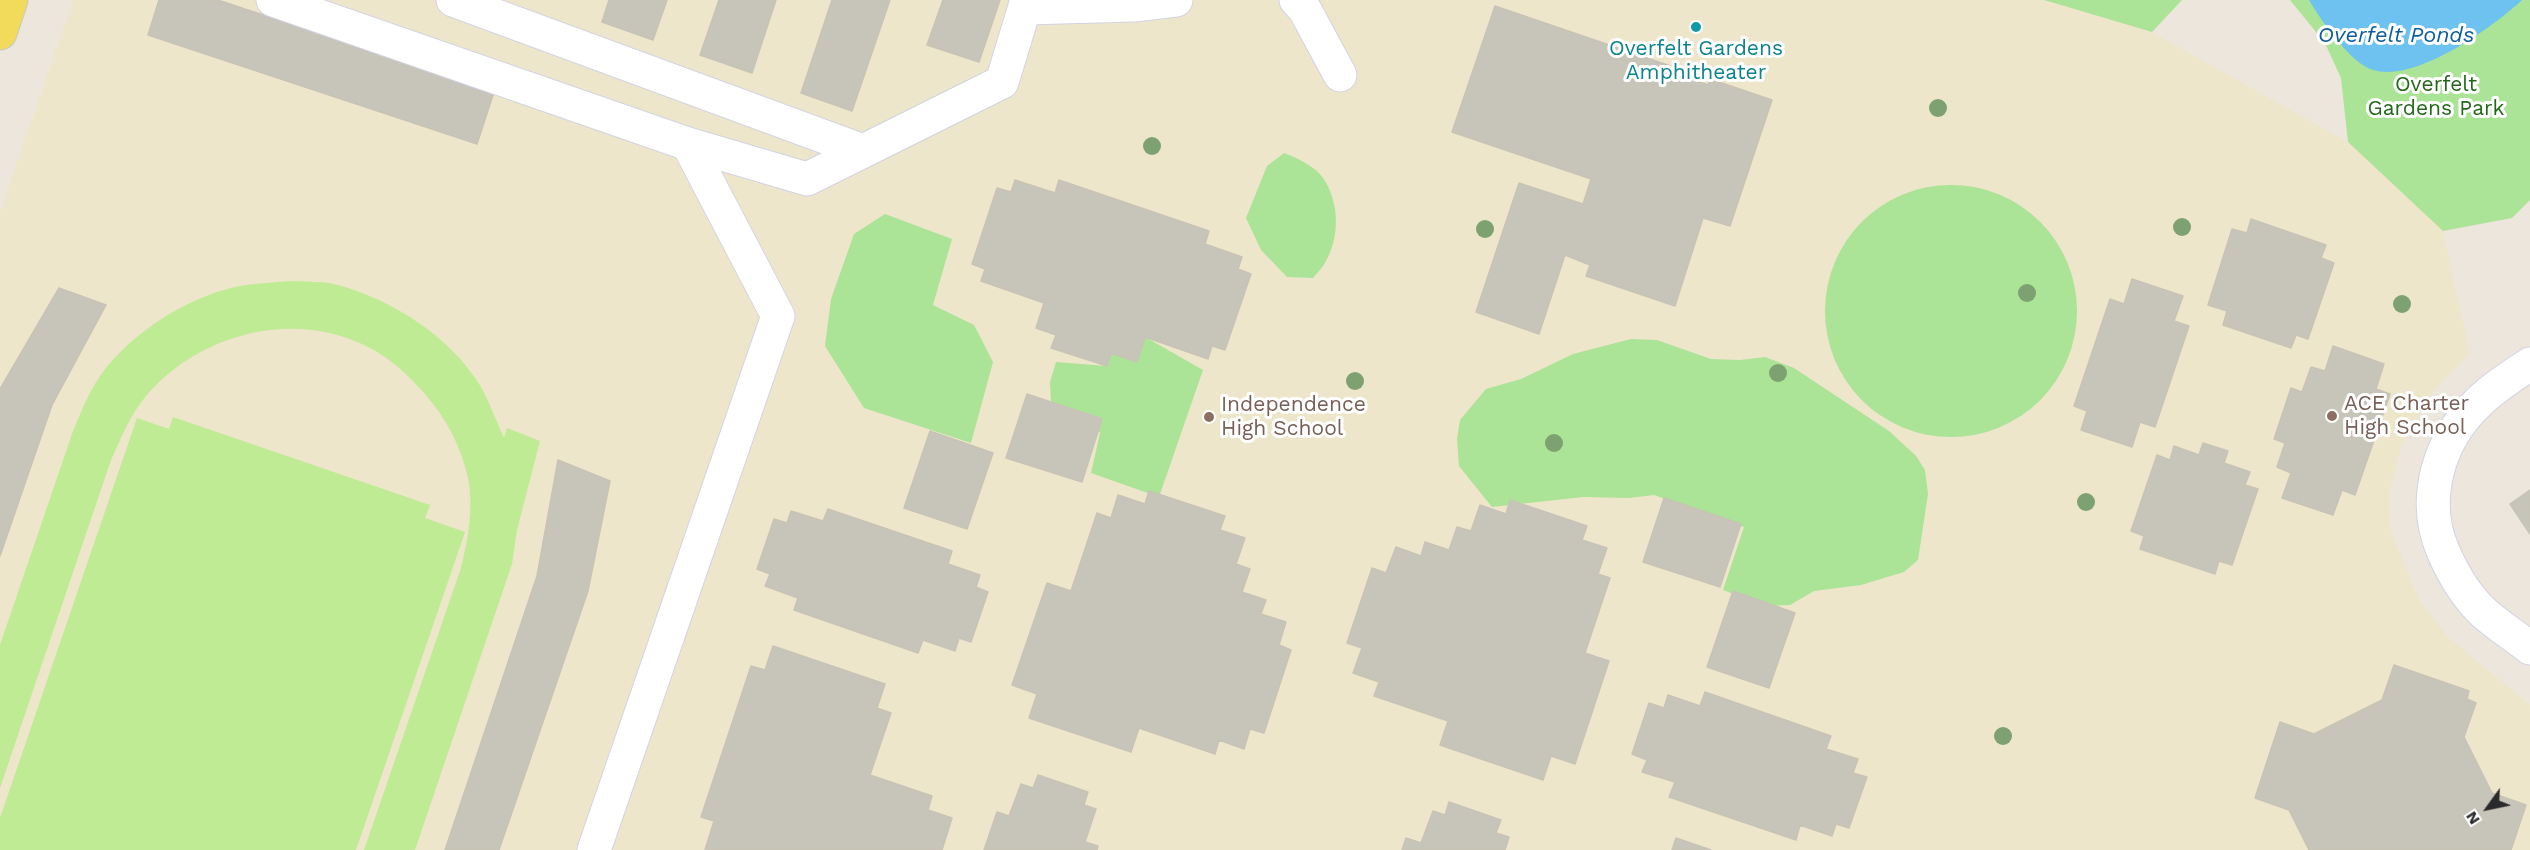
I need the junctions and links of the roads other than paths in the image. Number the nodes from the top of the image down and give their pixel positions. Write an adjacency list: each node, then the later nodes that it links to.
1 (11, 0): 7 (main road)
2 (273, 0): 9 (lane)
3 (453, 0): 10 (lane)
4 (1176, 0): 6 (lane)
5 (1296, 0): 8 (lane)
6 (1026, 4): 10 (lane)
7 (0, 33)
8 (1340, 75)
9 (688, 144): 10 (lane); 13 (lane)
10 (863, 151)
11 (2530, 364): 12 (lane)
12 (2530, 648)
13 (594, 850)

